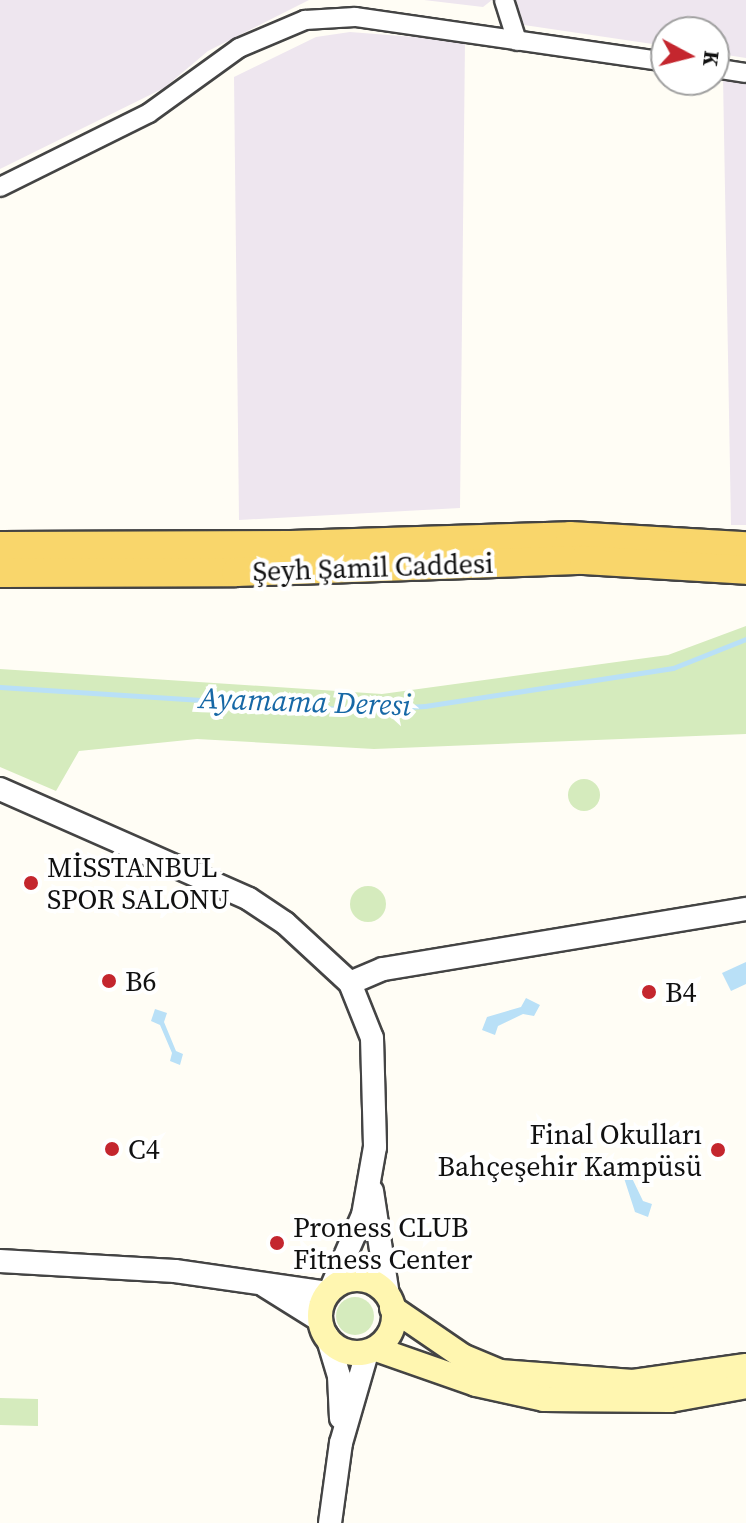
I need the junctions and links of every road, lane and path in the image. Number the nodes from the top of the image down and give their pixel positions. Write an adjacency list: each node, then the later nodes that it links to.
1 (504, 0): 2 (street)
2 (517, 41): 3 (street); 4 (street)
3 (650, 60)
4 (0, 187)
5 (0, 546): 6 (main road, Şeyh Şamil Caddesi)
6 (746, 546)
7 (746, 570): 8 (main road, Şeyh Şamil Caddesi)
8 (0, 573)
9 (0, 789): 11 (street)
10 (746, 909): 11 (street)
11 (350, 983): 12 (street)
12 (370, 1180): 15 (street); 16 (street)
13 (0, 1261): 14 (street)
14 (265, 1286): 15 (street); 17 (street)
15 (330, 1290): 16 (main road); 17 (main road)
16 (390, 1302): 18 (main road); 19 (main road)
17 (324, 1329): 18 (main road); 21 (street)
18 (372, 1351): 20 (main road); 21 (street)
19 (746, 1366)
20 (746, 1386)
21 (341, 1443): 22 (street)
22 (330, 1523)

